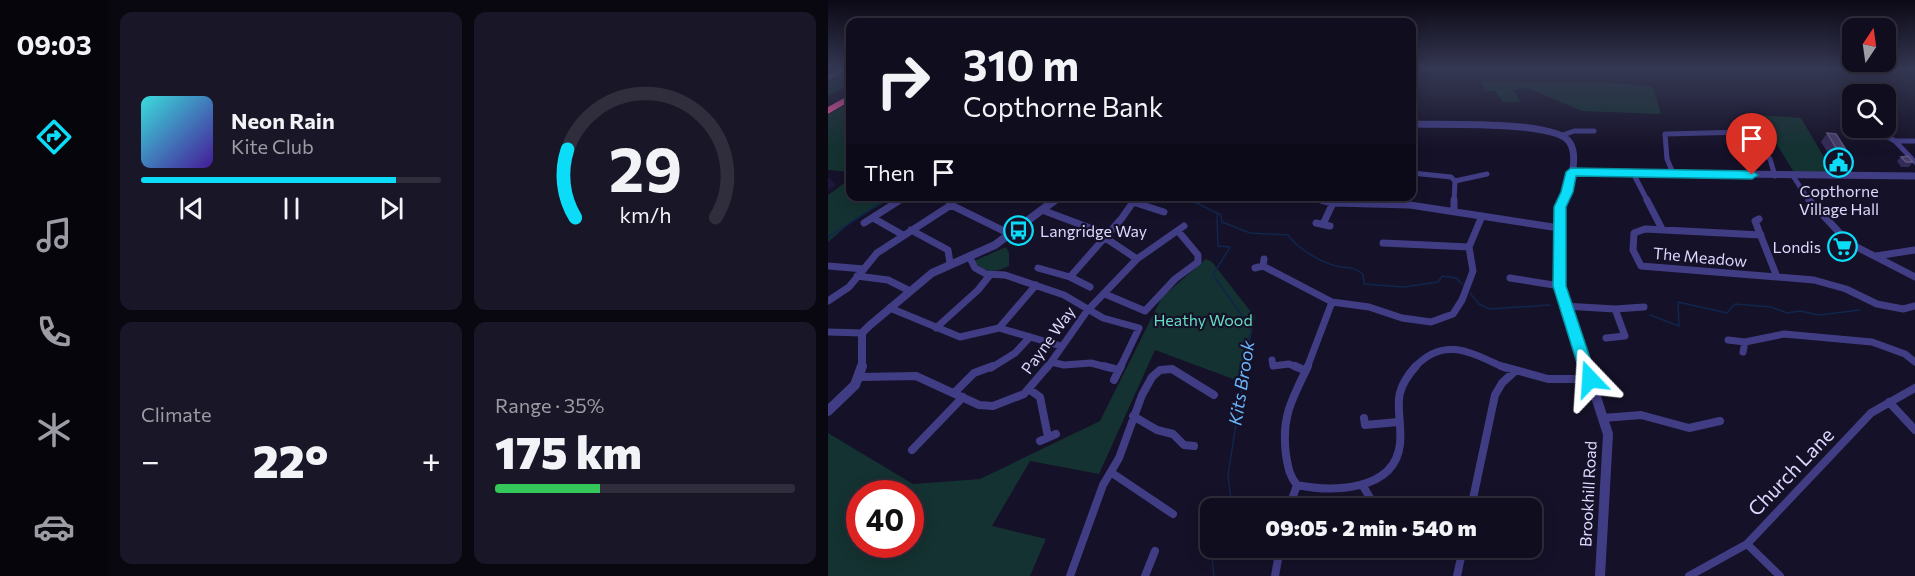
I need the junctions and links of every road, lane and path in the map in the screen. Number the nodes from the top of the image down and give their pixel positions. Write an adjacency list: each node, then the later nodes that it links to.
1 (846, 100): 2 (highway)
2 (828, 111)
3 (1416, 124): 6 (street)
4 (1594, 131): 6 (street)
5 (1745, 132): 16 (street)
6 (1563, 135): 13 (street, Brookhill Road)
7 (1889, 138): 8 (street)
8 (1894, 141): 9 (street); 11 (street)
9 (1914, 141)
10 (1758, 147): 18 (street)
11 (1915, 162)
12 (1851, 167): 20 (street)
13 (1571, 172): 15 (street); 38 (street, Brookhill Road)
14 (1416, 173): 22 (street)
15 (1633, 173): 16 (street); 40 (street)
16 (1673, 173): 18 (street)
17 (1489, 174): 22 (street)
18 (1775, 176): 19 (street)
19 (1793, 176): 20 (street); 49 (street)
20 (1856, 176): 21 (street)
21 (1915, 176)
22 (1455, 181): 31 (street)
23 (898, 201): 34 (street)
24 (948, 201): 29 (street)
25 (1053, 201): 30 (street)
26 (1325, 201): 28 (street)
27 (1133, 202): 32 (street); 43 (street)
28 (1333, 203): 31 (street); 37 (street)
29 (951, 205): 39 (street); 41 (street)
30 (1041, 210): 41 (street); 43 (street)
31 (1454, 211): 33 (street)
32 (1164, 212)
33 (1482, 216): 38 (street); 46 (street)
34 (873, 218): 36 (street); 42 (street)
35 (1756, 220): 44 (street)
36 (864, 223)
37 (1323, 225)
38 (1559, 228): 63 (street, Brookhill Road)
39 (911, 230): 42 (street); 51 (street)
40 (1662, 230): 44 (street, The Meadow); 59 (street, The Meadow)
41 (1010, 234): 48 (street)
42 (903, 235): 55 (street)
43 (1104, 236): 50 (street); 58 (street)
44 (1761, 236): 59 (street)
45 (1383, 243): 46 (street)
46 (1469, 247): 68 (street)
47 (1915, 250): 49 (street)
48 (969, 256): 51 (street); 56 (street)
49 (1876, 256): 60 (street)
50 (1137, 259): 66 (street, Payne Way); 66 (street, Payne Way)
51 (950, 263): 65 (street)
52 (828, 266): 55 (street)
53 (1038, 268): 58 (street)
54 (1255, 268): 68 (street)
55 (864, 269): 57 (street)
56 (990, 275): 62 (street); 75 (street)
57 (857, 276): 65 (street); 67 (street)
58 (1070, 277): 64 (street)
59 (1777, 277): 70 (street, The Meadow)
60 (1915, 277)
61 (1510, 278): 63 (street)
62 (1036, 285): 74 (street); 76 (street)
63 (1560, 286): 69 (street, Brookhill Road)
64 (1090, 287)
65 (910, 291): 72 (street)
66 (1105, 294): 74 (street, Payne Way)
67 (828, 301)
68 (1332, 302): 89 (street)
69 (1564, 306): 73 (street); 92 (street, Brookhill Road)
70 (1915, 306)
71 (1644, 307): 73 (street)
72 (890, 308): 75 (street); 78 (street)
73 (1615, 309): 80 (street)
74 (1087, 311): 83 (street, Payne Way); 88 (street)
75 (936, 328): 76 (street)
76 (999, 328): 79 (street)
77 (828, 332): 78 (street)
78 (862, 333): 91 (street)
79 (1030, 337): 83 (street); 96 (street)
80 (1606, 338)
81 (1728, 340): 82 (street)
82 (1745, 342): 84 (street); 87 (street)
83 (1061, 346): 86 (street, Payne Way)
84 (1743, 352)
85 (1272, 360): 89 (street)
86 (1051, 362): 88 (street); 95 (street, Payne Way)
87 (1915, 362)
88 (1119, 370): 93 (street)
89 (1305, 370): 111 (street)
90 (1514, 372): 92 (street); 105 (street); 115 (street)
91 (861, 377): 96 (street, Payne Way); 100 (street)
92 (1590, 379): 103 (street, Brookhill Road)
93 (1114, 380)
94 (1915, 388): 99 (street, Church Lane)
95 (1030, 390): 98 (street, Payne Way); 107 (street)
96 (954, 393): 98 (street, Payne Way)
97 (1214, 395): 101 (street)
98 (963, 398): 109 (street)
99 (1889, 402): 106 (street); 117 (street, Church Lane)
100 (828, 411)
101 (1133, 416): 108 (street); 110 (street)
102 (1364, 418): 105 (street)
103 (1603, 418): 104 (street); 125 (street, Brookhill Road)
104 (1720, 421)
105 (1398, 422): 112 (street)
106 (1915, 430)
107 (1048, 437)
108 (1194, 446)
109 (912, 450)
110 (1112, 473): 116 (street); 121 (street)
111 (1297, 485): 112 (street); 113 (street)
112 (1363, 486): 114 (street)
113 (1292, 498)
114 (1370, 498)
115 (1473, 498)
116 (1173, 514)
117 (1747, 544): 126 (street, Church Lane); 127 (street)
118 (1155, 552): 122 (street)
119 (1278, 558): 123 (street)
120 (1460, 558): 124 (street)
121 (1070, 576)
122 (1145, 576)
123 (1275, 576)
124 (1456, 576)
125 (1600, 576)
126 (1689, 576)
127 (1780, 576)

